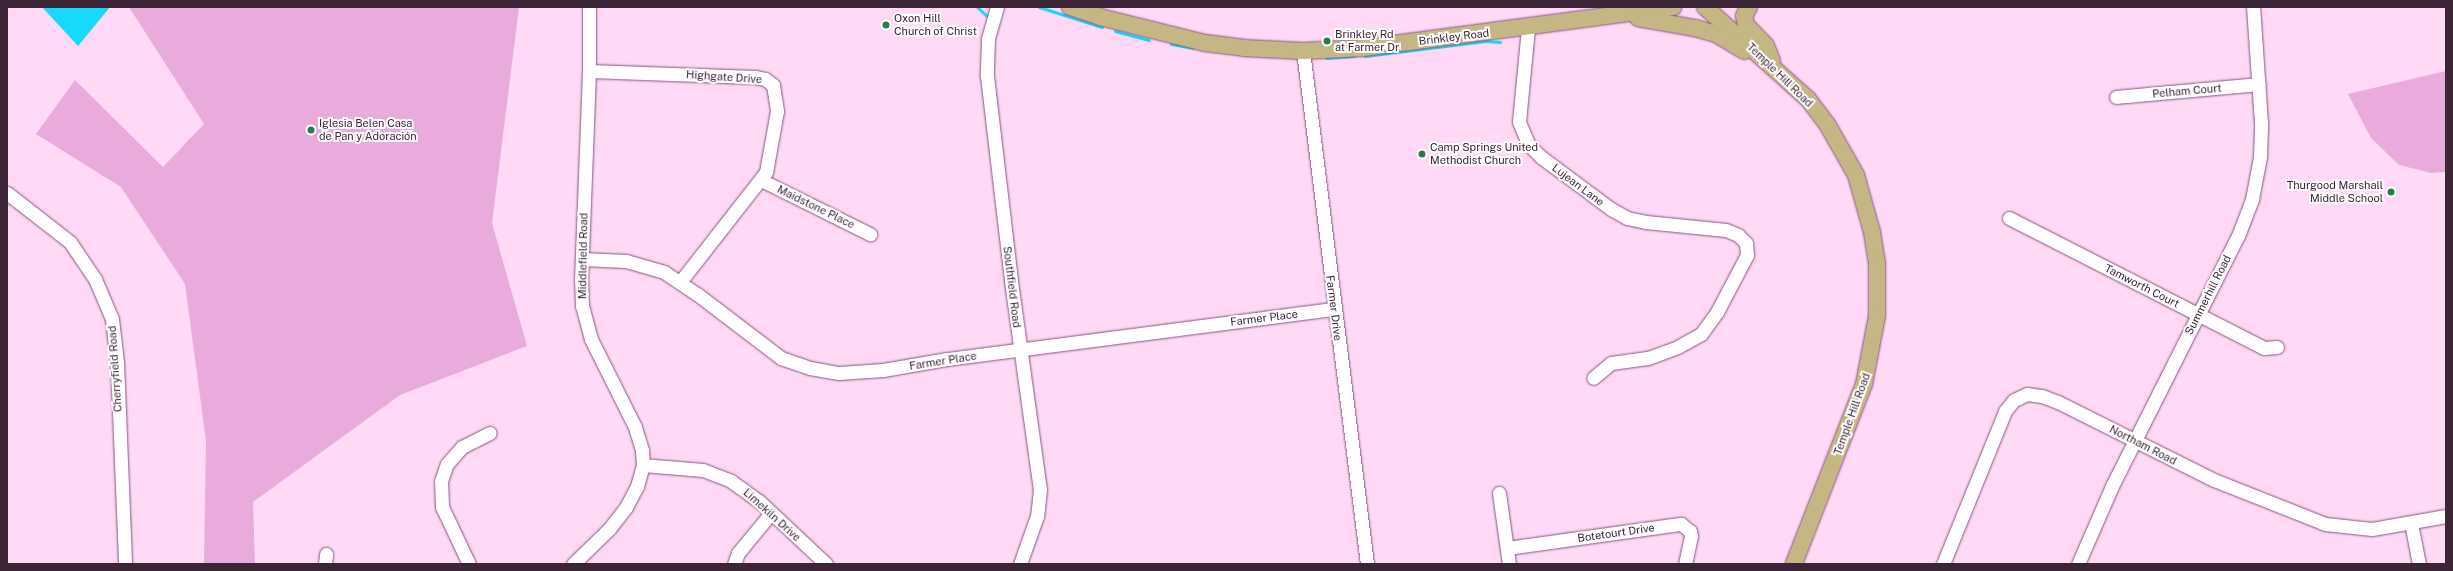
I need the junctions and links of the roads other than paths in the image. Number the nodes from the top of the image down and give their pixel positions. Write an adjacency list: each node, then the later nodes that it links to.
1 (588, 7): 12 (street, Middlefield Road)
2 (997, 7): 24 (street, Southfield Road)
3 (1070, 7): 10 (main road, Brinkley Road)
4 (1673, 7): 8 (main road, Brinkley Road)
5 (1705, 7): 11 (main road, Temple Hill Road)
6 (1749, 7): 11 (main road)
7 (2253, 7): 13 (street, Summerhill Road)
8 (1617, 15): 9 (main road, Brinkley Road); 11 (main road)
9 (1528, 28): 10 (main road, Brinkley Road); 25 (street, Lujean Lane)
10 (1303, 51): 21 (street, Farmer Drive)
11 (1775, 68): 43 (main road, Temple Hill Road)
12 (589, 71): 15 (street, Highgate Drive); 19 (street, Middlefield Road)
13 (2258, 84): 14 (street, Pelham Court); 22 (street, Summerhill Road)
14 (2116, 97)
15 (761, 180): 18 (street, Maidstone Place); 20 (street, Highgate Drive)
16 (7, 193): 34 (street, Cherryfield Road)
17 (2009, 218): 22 (street, Tamworth Court)
18 (870, 234)
19 (582, 259): 20 (street, Farmer Place); 28 (street, Middlefield Road)
20 (680, 282): 24 (street, Farmer Place)
21 (1334, 309): 24 (street, Farmer Place); 40 (street, Farmer Drive)
22 (2198, 315): 23 (street, Tamworth Court); 27 (street, Summerhill Road)
23 (2277, 347)
24 (1020, 349): 39 (street, Southfield Road)
25 (1593, 378)
26 (490, 433): 35 (street)
27 (2134, 441): 32 (street, Northam Road); 44 (street, Northam Road); 45 (street, Summerhill Road)
28 (643, 465): 30 (street, Limekiln Drive); 36 (street, Middlefield Road)
29 (1499, 493): 33 (street)
30 (771, 513): 37 (street); 38 (street, Limekiln Drive)
31 (2446, 516): 32 (street, Northam Road)
32 (2411, 523): 46 (street)
33 (1507, 548): 41 (street); 42 (street, Botetourt Drive)
34 (125, 564)
35 (468, 564)
36 (573, 564)
37 (734, 564)
38 (826, 564)
39 (1020, 564)
40 (1367, 564)
41 (1509, 564)
42 (1686, 564)
43 (1794, 564)
44 (1943, 564)
45 (2078, 564)
46 (2419, 564)

